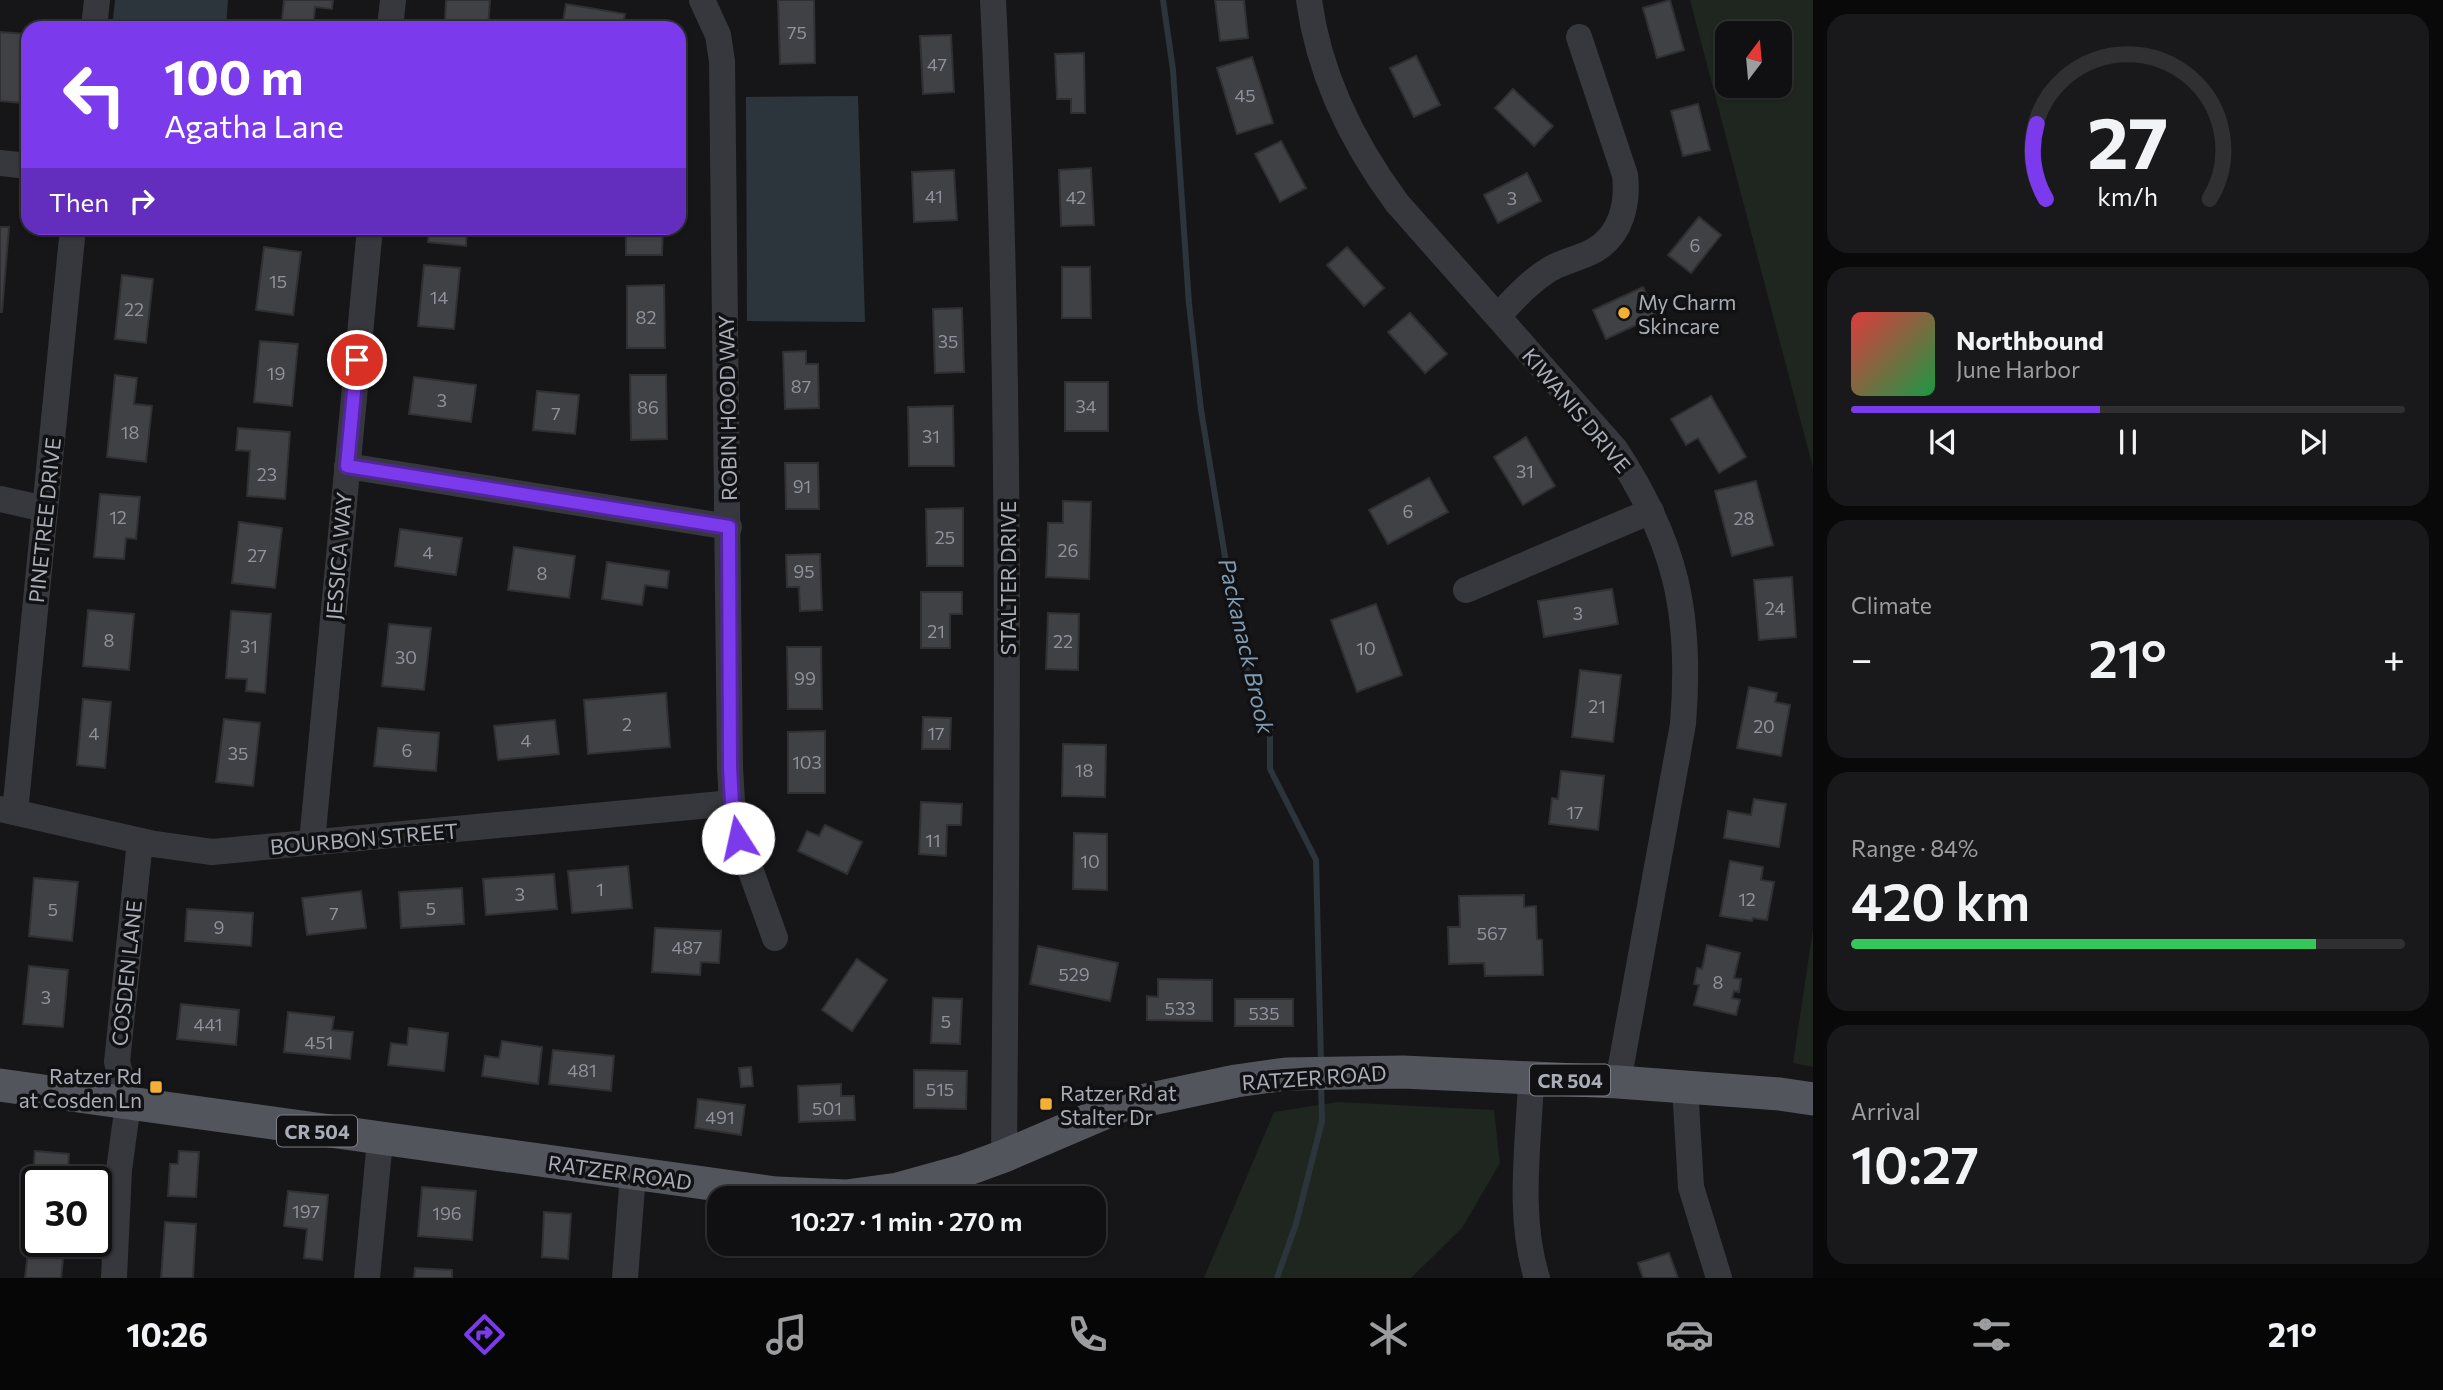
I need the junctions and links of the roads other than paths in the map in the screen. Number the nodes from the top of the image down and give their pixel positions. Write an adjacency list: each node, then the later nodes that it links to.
1 (97, 0): 6 (street)
2 (393, 0): 7 (street)
3 (702, 0): 18 (street, ROBIN HOOD WAY)
4 (993, 0): 32 (street, STALTER DRIVE)
5 (1309, 0): 13 (street, KIWANIS DRIVE)
6 (95, 21)
7 (391, 21)
8 (1579, 37): 13 (street)
9 (0, 163): 10 (street)
10 (21, 165)
11 (73, 235): 16 (street, PINETREE DRIVE)
12 (369, 235): 14 (street, JESSICA WAY)
13 (1498, 316): 17 (street, KIWANIS DRIVE)
14 (347, 466): 18 (street); 23 (street, JESSICA WAY)
15 (0, 499): 16 (street)
16 (46, 509): 21 (street, PINETREE DRIVE)
17 (1651, 511): 19 (street); 26 (street, KIWANIS DRIVE)
18 (729, 527): 20 (street, ROBIN HOOD WAY)
19 (1466, 590)
20 (732, 803): 23 (street, BOURBON STREET); 24 (street, ROBIN HOOD WAY)
21 (8, 811): 22 (street, BOURBON STREET)
22 (140, 841): 23 (street, BOURBON STREET); 30 (street, COSDEN LANE)
23 (312, 842)
24 (775, 938)
25 (1531, 1078): 26 (main road, RATZER ROAD / CR 504); 32 (main road, RATZER ROAD / CR 504); 37 (street)
26 (1618, 1082): 28 (main road, RATZER ROAD / CR 504)
27 (0, 1086): 30 (main road, RATZER ROAD / CR 504)
28 (1685, 1087): 29 (main road, RATZER ROAD / CR 504); 38 (street)
29 (1813, 1099)
30 (128, 1104): 31 (main road, RATZER ROAD / CR 504); 34 (street)
31 (380, 1140): 33 (main road, RATZER ROAD / CR 504); 35 (street)
32 (1004, 1156): 33 (main road, RATZER ROAD / CR 504)
33 (633, 1174): 36 (street)
34 (114, 1278)
35 (367, 1278)
36 (625, 1278)
37 (1537, 1278)
38 (1719, 1278)

